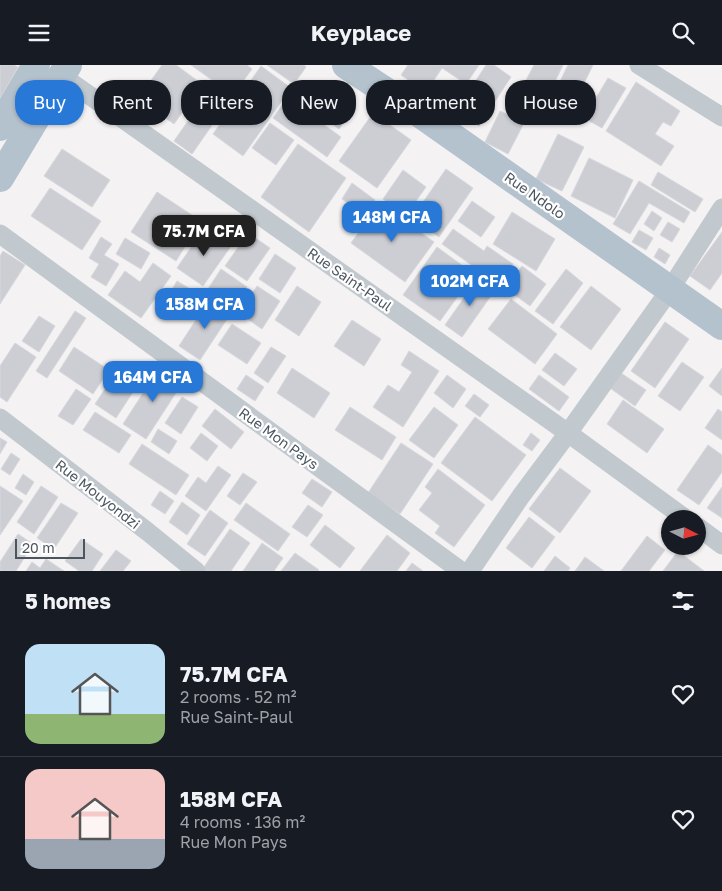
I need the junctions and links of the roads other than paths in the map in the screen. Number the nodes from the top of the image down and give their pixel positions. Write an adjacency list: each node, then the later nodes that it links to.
1 (36, 65): 6 (main road)
2 (346, 65): 10 (main road, Rue Ndolo)
3 (639, 65): 5 (street)
4 (65, 71): 7 (main road); 13 (street, Rue Saint-Paul)
5 (722, 117)
6 (0, 127)
7 (0, 178)
8 (722, 208): 10 (street)
9 (0, 234): 18 (street, Rue Mon Pays)
10 (669, 291): 11 (main road, Rue Ndolo); 13 (street)
11 (722, 326)
12 (0, 418): 17 (street, Rue Mouyondzi)
13 (568, 433): 14 (street, Rue Saint-Paul); 19 (street)
14 (674, 510)
15 (706, 533): 16 (street)
16 (722, 545)
17 (196, 571)
18 (461, 571)
19 (470, 571)

